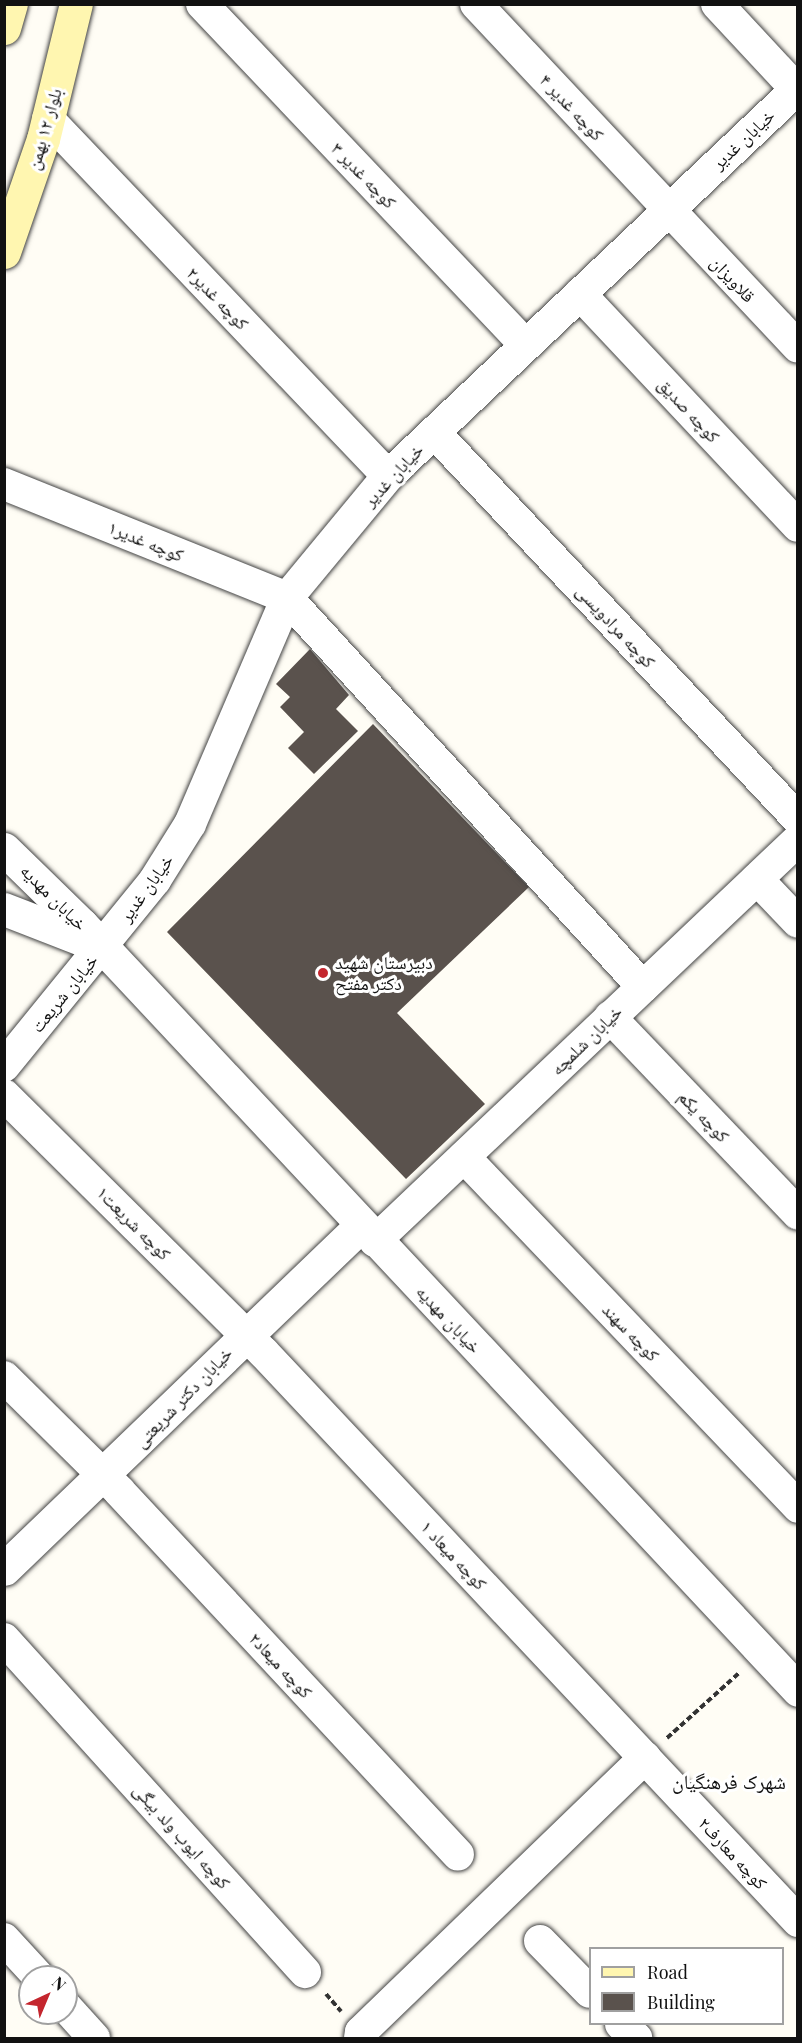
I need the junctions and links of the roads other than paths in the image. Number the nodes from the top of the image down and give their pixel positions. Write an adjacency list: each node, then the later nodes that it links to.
1 (11, 4): 6 (main road)
2 (76, 4): 8 (main road, بلوار ۱۲ بهمن)
3 (202, 4): 12 (street, کوچه غدیر ۳)
4 (476, 4): 9 (street, کوچه غدیر ۴)
5 (717, 4): 7 (street)
6 (4, 28)
7 (797, 89): 9 (street, خیابان غدیر)
8 (48, 119): 10 (main road, بلوار ۱۲ بهمن); 15 (street, کوچه غدیر۲)
9 (668, 210): 11 (street, خیابان غدیر); 13 (street, قلاویزان)
10 (4, 252)
11 (580, 294): 12 (street, خیابان غدیر); 17 (street, کوچه صدیق)
12 (526, 345): 14 (street, خیابان غدیر)
13 (798, 347)
14 (434, 432): 15 (street, خیابان غدیر); 19 (street, کوچه مرادویسی)
15 (388, 476): 18 (street, خیابان غدیر)
16 (4, 484): 18 (street, کوچه غدیر۱)
17 (798, 526)
18 (287, 598): 25 (street, خیابان غدیر); 26 (street)
19 (798, 819)
20 (798, 840): 22 (street, خیابان شلمچه)
21 (4, 849): 25 (street, خیابان مهدیه)
22 (757, 879): 24 (street); 26 (street, خیابان شلمچه)
23 (4, 909): 25 (street, خیابان مهدیه)
24 (798, 922)
25 (102, 947): 28 (street, خیابان شریعت); 32 (street, خیابان مهدیه)
26 (643, 987): 27 (street, خیابان شلمچه)
27 (610, 1017): 30 (street, خیابان شلمچه); 31 (street, کوچه یکم)
28 (4, 1066)
29 (4, 1095): 33 (street, کوچه شریعت۱)
30 (464, 1157): 32 (street, خیابان شلمچه); 36 (street, کوچه سهند)
31 (798, 1214)
32 (368, 1233): 33 (street, خیابان دکتر شریعتی); 39 (street, خیابان مهدیه)
33 (254, 1342): 35 (street, خیابان دکتر شریعتی); 40 (street, کوچه میعاد ۱)
34 (4, 1377): 35 (street, کوچه میعاد۲)
35 (104, 1477): 37 (street, خیابان دکتر شریعتی); 41 (street, کوچه میعاد۲)
36 (798, 1507)
37 (4, 1569)
38 (4, 1639): 46 (street, کوچه ایوب ولد بیگی)
39 (798, 1690)
40 (645, 1758): 42 (street, کوچه معارف۲); 50 (street)
41 (458, 1855)
42 (798, 1921)
43 (4, 1939): 45 (street)
44 (540, 1941): 47 (street)
45 (28, 1965)
46 (305, 1971)
47 (589, 1990)
48 (78, 2020): 51 (street)
49 (622, 2025): 52 (street)
50 (360, 2036)
51 (94, 2038)
52 (636, 2038)

